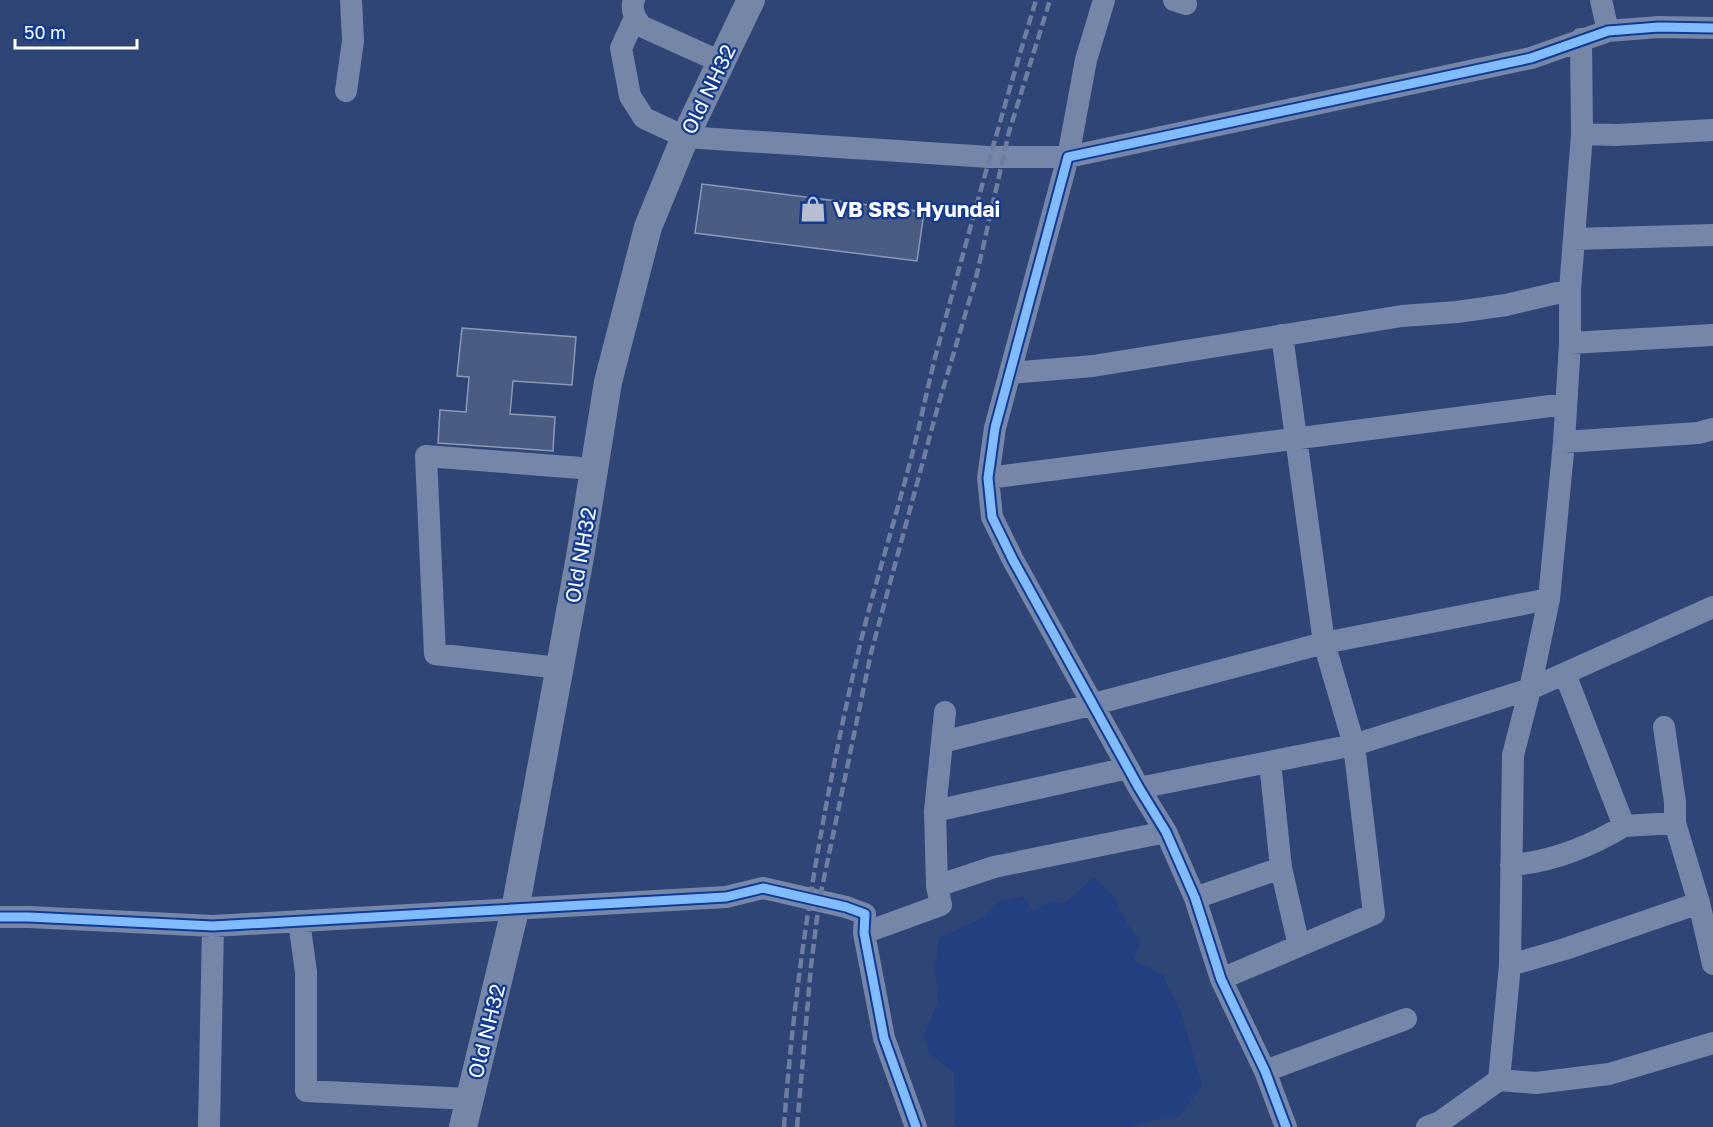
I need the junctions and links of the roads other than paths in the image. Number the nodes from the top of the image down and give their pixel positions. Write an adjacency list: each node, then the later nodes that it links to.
1 (351, 0): 10 (street)
2 (751, 0): 9 (main road, Old NH32)
3 (1104, 0): 14 (street)
4 (1601, 0): 7 (street)
5 (635, 9): 9 (street); 13 (street)
6 (1713, 28): 7 (street)
7 (1608, 31): 8 (street)
8 (1581, 39): 12 (street); 14 (street)
9 (721, 62): 13 (main road, Old NH32)
10 (346, 91)
11 (1713, 130): 12 (street)
12 (1582, 134): 16 (street)
13 (685, 137): 14 (street); 26 (main road, Old NH32)
14 (1068, 157): 21 (street)
15 (1713, 236): 16 (street)
16 (1574, 239): 17 (street)
17 (1570, 290): 18 (street); 20 (street)
18 (1282, 335): 21 (street); 24 (street)
19 (1713, 335): 20 (street)
20 (1570, 343): 22 (street)
21 (1010, 373): 27 (street)
22 (1566, 404): 24 (street); 25 (street)
23 (1713, 429): 25 (street)
24 (1296, 439): 27 (street); 30 (street)
25 (1564, 442): 28 (street)
26 (594, 469): 31 (main road, Old NH32); 31 (street)
27 (988, 478): 34 (street)
28 (1549, 599): 30 (street); 33 (street)
29 (1713, 607): 32 (street)
30 (1324, 643): 34 (street); 38 (street)
31 (559, 668): 50 (main road, Old NH32)
32 (1565, 674): 33 (street); 43 (street)
33 (1530, 689): 38 (street); 45 (street)
34 (1094, 704): 37 (street); 40 (street)
35 (945, 712): 37 (street)
36 (1664, 727): 42 (street)
37 (942, 742): 41 (street)
38 (1354, 745): 39 (street); 55 (street)
39 (1270, 762): 40 (street); 46 (street)
40 (1133, 778): 41 (street); 44 (street)
41 (935, 811): 47 (street)
42 (1675, 823): 43 (street); 49 (street)
43 (1624, 826): 45 (street)
44 (1166, 832): 47 (street); 48 (street)
45 (1511, 865): 57 (street)
46 (1281, 868): 48 (street); 55 (street)
47 (937, 886): 54 (street)
48 (1195, 898): 58 (street)
49 (1699, 903): 56 (street); 57 (street)
50 (515, 910): 52 (street); 54 (street); 63 (main road, Old NH32)
51 (0, 917): 53 (street)
52 (299, 921): 53 (street); 63 (street)
53 (213, 926): 65 (street)
54 (864, 933): 67 (street)
55 (1299, 946): 58 (street)
56 (1713, 964)
57 (1510, 965): 62 (street)
58 (1221, 979): 61 (street)
59 (1406, 1019): 61 (street)
60 (1713, 1043): 62 (street)
61 (1265, 1071): 68 (street)
62 (1499, 1080): 64 (street)
63 (470, 1099): 66 (main road, Old NH32)
64 (1436, 1125)
65 (209, 1127)
66 (463, 1127)
67 (916, 1127)
68 (1286, 1127)

